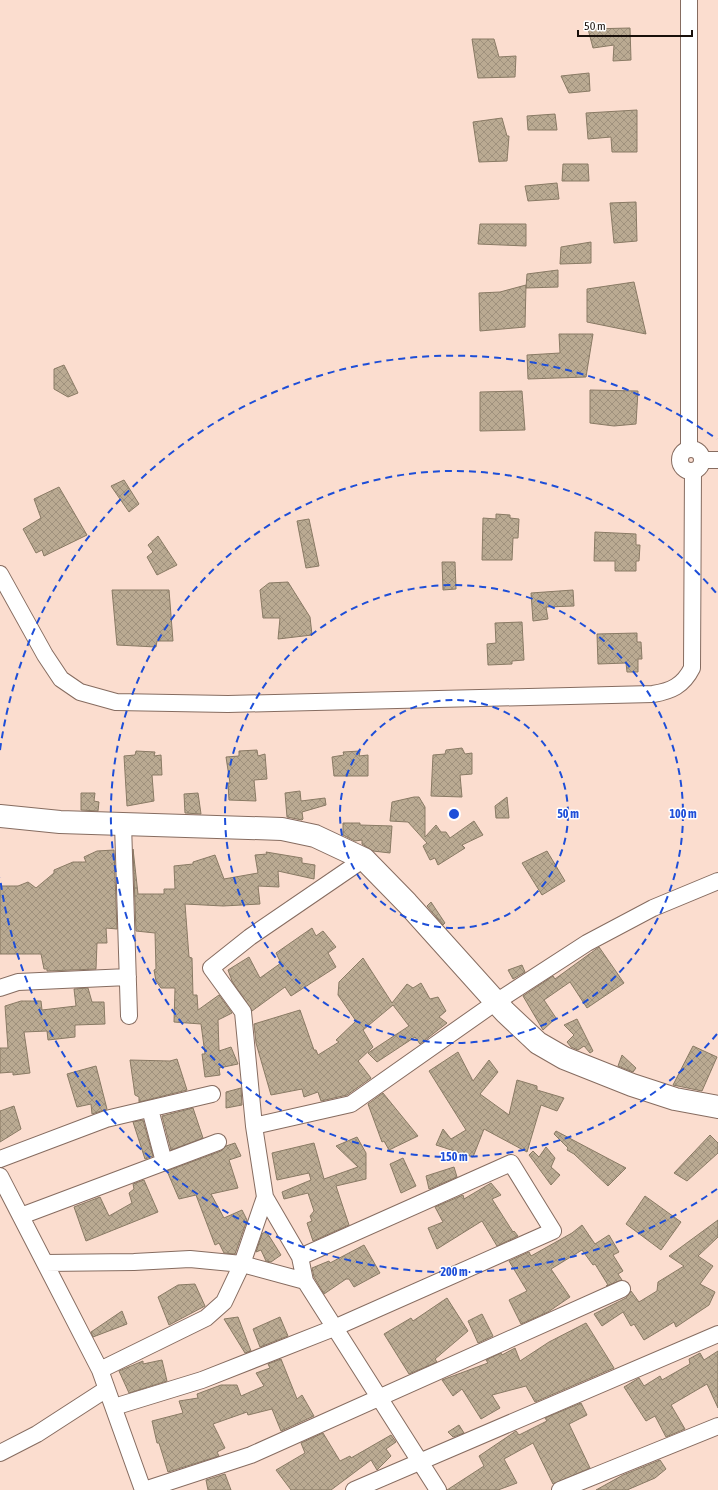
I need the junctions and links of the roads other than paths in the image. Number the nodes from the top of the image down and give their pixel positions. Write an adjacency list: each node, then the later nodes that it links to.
1 (688, 0): 2 (street)
2 (705, 463): 3 (street)
3 (0, 574)
4 (0, 816): 5 (street)
5 (123, 824): 6 (street); 8 (street)
6 (364, 859): 10 (street); 15 (street)
7 (718, 881): 10 (street)
8 (128, 977): 9 (street); 11 (street)
9 (0, 988)
10 (496, 1002): 13 (street); 15 (street)
11 (129, 1016)
12 (212, 1094): 14 (street)
13 (718, 1107)
14 (150, 1108): 17 (street); 18 (street)
15 (254, 1126): 20 (street)
16 (218, 1142): 18 (street)
17 (0, 1159)
18 (164, 1162): 21 (street)
19 (0, 1176): 21 (street)
20 (265, 1197): 22 (street); 24 (street)
21 (21, 1216): 23 (street)
22 (300, 1257): 25 (street); 27 (street)
23 (44, 1262): 24 (street); 29 (street)
24 (242, 1264): 25 (street); 29 (street)
25 (306, 1281): 27 (street)
26 (622, 1289): 31 (street)
27 (334, 1328): 31 (street); 32 (street)
28 (718, 1334): 35 (street)
29 (100, 1370): 30 (street)
30 (105, 1390): 32 (street); 34 (street)
31 (379, 1398): 35 (street); 36 (street)
32 (114, 1406): 36 (street)
33 (718, 1426): 39 (street)
34 (0, 1453)
35 (422, 1462): 37 (street); 38 (street)
36 (144, 1490)
37 (354, 1490)
38 (438, 1490)
39 (560, 1490)

